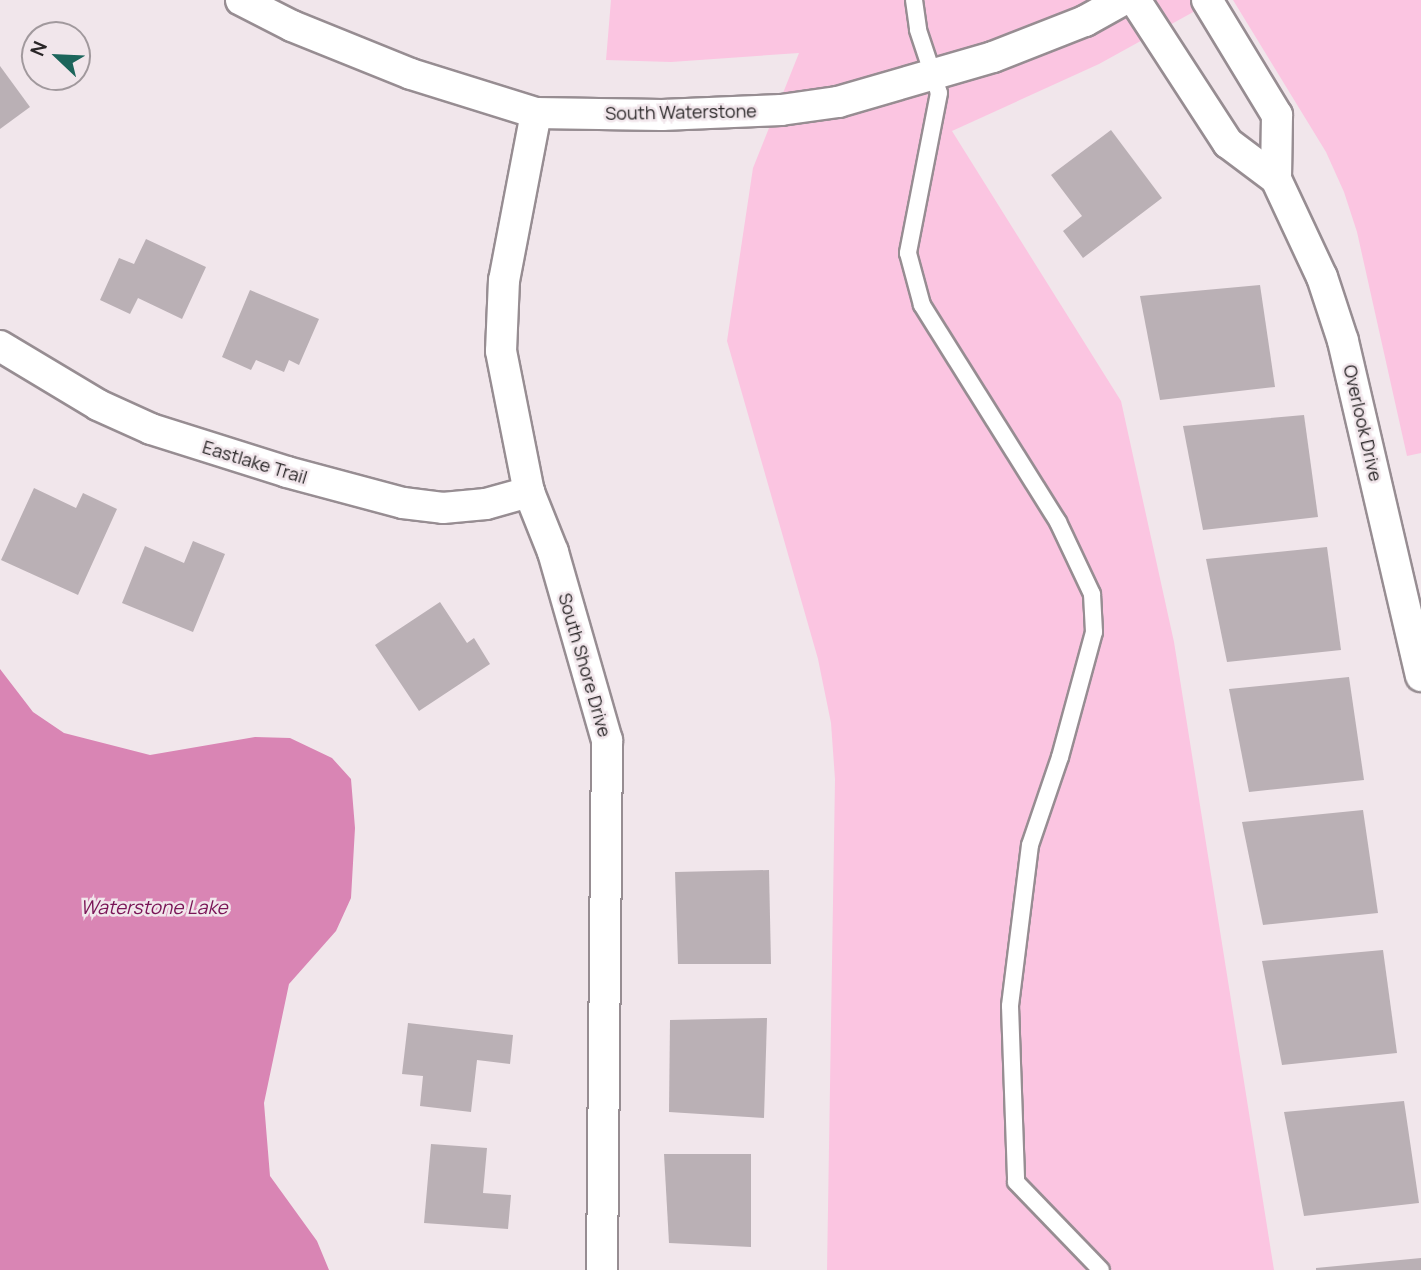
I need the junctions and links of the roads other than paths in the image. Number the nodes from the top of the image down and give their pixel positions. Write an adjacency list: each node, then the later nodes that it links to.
1 (241, 0): 7 (street, South Waterstone)
2 (914, 0): 6 (lane)
3 (1123, 0): 6 (street, South Waterstone)
4 (1135, 0): 8 (street, Overlook Drive)
5 (1207, 0): 8 (street, Overlook Drive)
6 (933, 76): 7 (street, South Waterstone); 13 (lane)
7 (536, 113): 10 (street, South Shore Drive)
8 (1276, 179): 11 (street, Overlook Drive)
9 (0, 346): 10 (street, Eastlake Trail)
10 (529, 492): 12 (street, South Shore Drive)
11 (1421, 676)
12 (602, 1270)
13 (1101, 1270)

